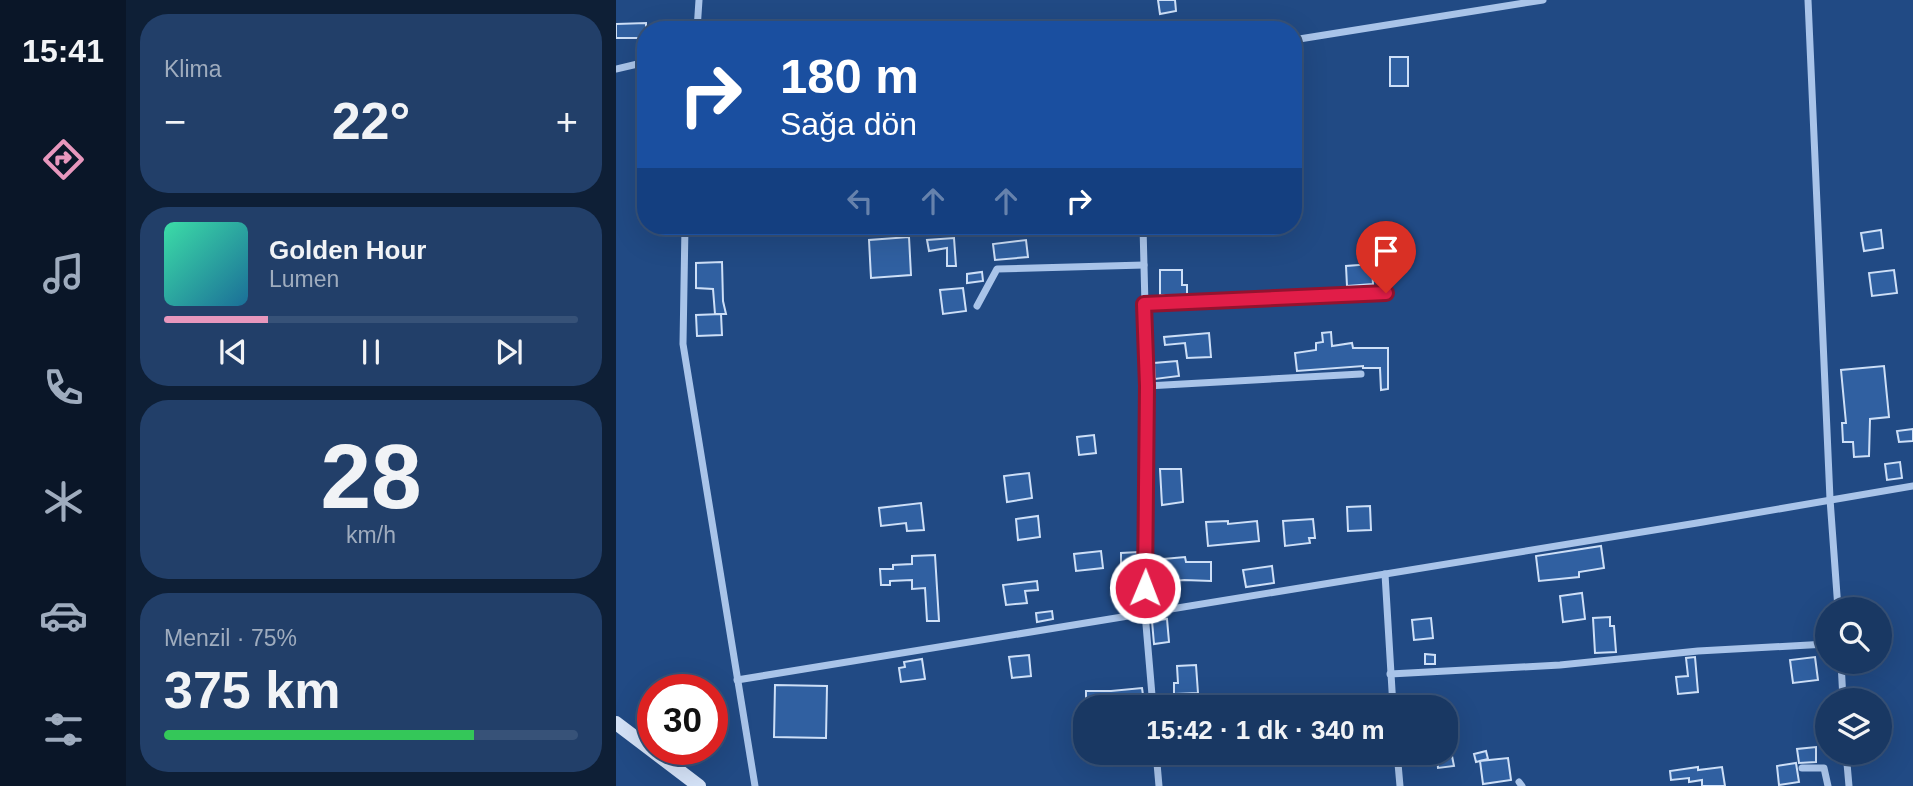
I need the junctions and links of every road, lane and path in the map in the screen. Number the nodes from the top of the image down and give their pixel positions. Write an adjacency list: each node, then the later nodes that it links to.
1 (699, 0): 4 (street)
2 (1543, 0): 5 (street)
3 (1808, 0): 17 (street)
4 (698, 21)
5 (1302, 39)
6 (637, 64): 7 (street)
7 (616, 69)
8 (685, 235): 23 (street)
9 (1143, 235): 10 (street)
10 (1144, 265): 12 (street); 13 (street)
11 (1386, 293): 12 (street)
12 (1144, 304): 15 (street)
13 (977, 306)
14 (1361, 374): 15 (street)
15 (1147, 386): 20 (street)
16 (1913, 486): 17 (street)
17 (1830, 499): 18 (street); 19 (street)
18 (1385, 574): 20 (street); 22 (street)
19 (1837, 597)
20 (1145, 613): 23 (street); 24 (street)
21 (1815, 645): 22 (street)
22 (1390, 674): 25 (street)
23 (737, 680): 32 (street)
24 (1152, 695)
25 (1392, 695)
26 (616, 723): 31 (street)
27 (1157, 765): 33 (street)
28 (1398, 765): 34 (street)
29 (1847, 765): 36 (street)
30 (1802, 768): 35 (street)
31 (699, 786)
32 (755, 786)
33 (1159, 786)
34 (1400, 786)
35 (1828, 786)
36 (1849, 786)

